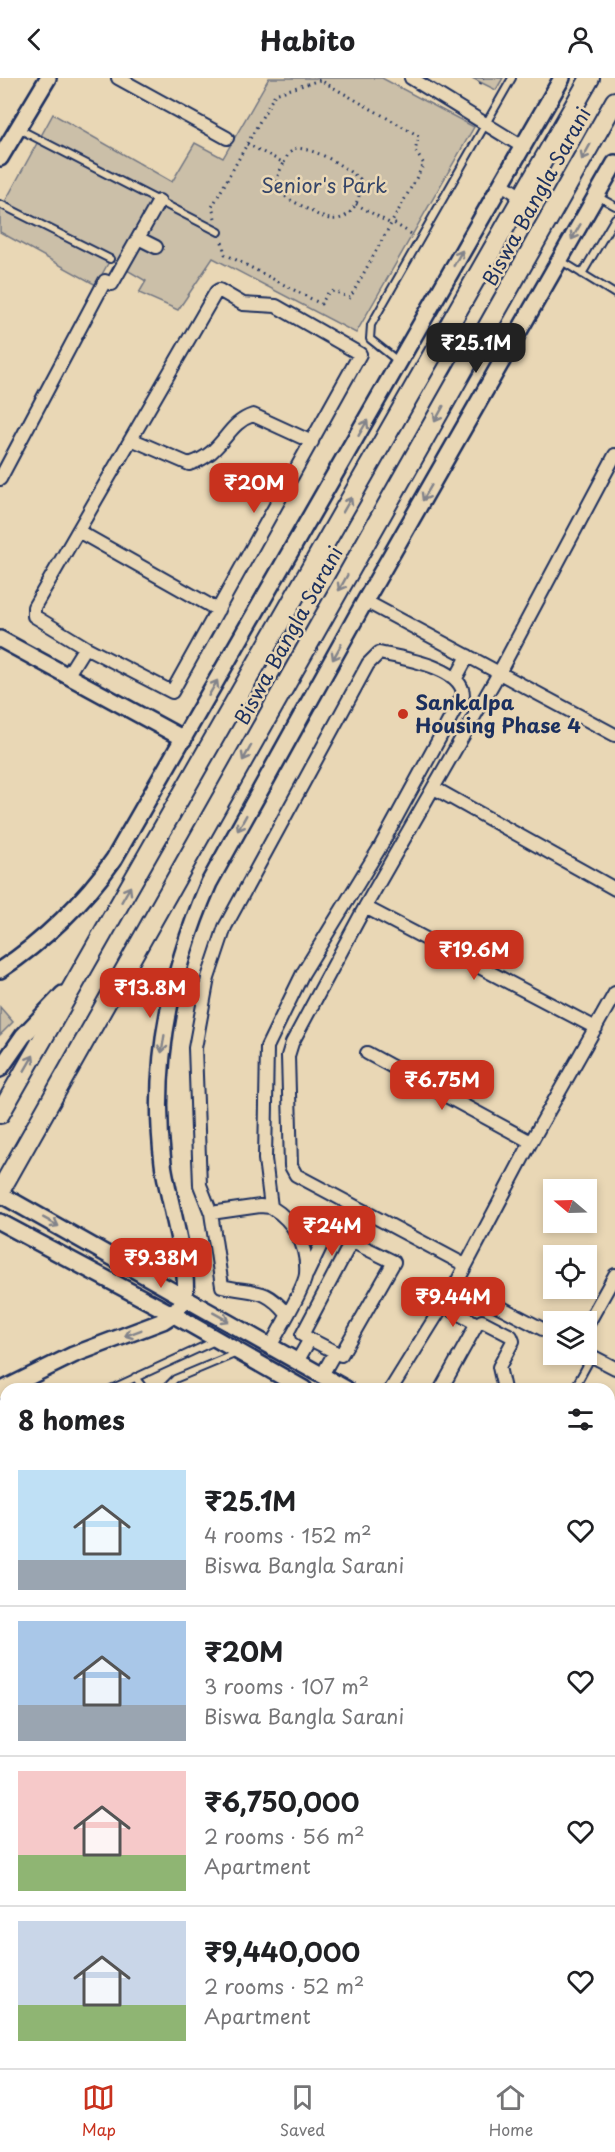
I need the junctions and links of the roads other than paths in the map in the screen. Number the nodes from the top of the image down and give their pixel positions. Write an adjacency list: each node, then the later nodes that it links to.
1 (48, 78): 9 (street)
2 (117, 78): 10 (street)
3 (411, 78): 8 (street)
4 (512, 78): 8 (lane)
5 (562, 78): 11 (street)
6 (590, 78): 16 (main road, Biswa Bangla Sarani)
7 (615, 101): 57 (main road, Biswa Bangla Sarani, one-way to 57)
8 (485, 123): 11 (street); 28 (lane)
9 (19, 128): 12 (street); 17 (lane)
10 (227, 138)
11 (523, 147): 14 (street)
12 (0, 158)
13 (615, 163): 15 (street)
14 (502, 184): 16 (street); 28 (street, one-way to 14)
15 (603, 188): 19 (lane); 25 (street, one-way to 25)
16 (522, 198): 30 (main road, Biswa Bangla Sarani)
17 (159, 201): 21 (lane); 22 (street)
18 (0, 204): 24 (lane)
19 (615, 206)
20 (615, 218): 26 (lane)
21 (219, 232)
22 (138, 238): 23 (street); 34 (street)
23 (156, 247)
24 (110, 259)
25 (560, 260): 26 (lane); 36 (street, one-way to 36)
26 (582, 274): 27 (lane)
27 (615, 294)
28 (400, 363): 29 (street)
29 (379, 401): 30 (street); 45 (street, one-way to 29)
30 (400, 412): 50 (main road, Biswa Bangla Sarani, one-way to 30)
31 (131, 439): 32 (street); 32 (street); 35 (street)
32 (312, 442): 37 (street)
33 (615, 455): 41 (street)
34 (0, 478)
35 (78, 531): 37 (street); 39 (street)
36 (365, 601): 40 (street); 68 (street, one-way to 68)
37 (218, 610): 39 (street)
38 (0, 639): 42 (street)
39 (85, 647): 42 (street)
40 (468, 657): 41 (street); 43 (street)
41 (499, 673): 44 (street); 46 (street)
42 (67, 676): 45 (street)
43 (456, 678): 58 (street); 60 (street)
44 (614, 732)
45 (184, 739): 49 (street)
46 (434, 788): 47 (street); 48 (street)
47 (615, 889)
48 (365, 907): 52 (street); 59 (street)
49 (0, 970)
50 (77, 980): 54 (street); 55 (main road, Biswa Bangla Sarani, one-way to 50)
51 (615, 993): 52 (street)
52 (596, 1028): 56 (street)
53 (367, 1053): 56 (street)
54 (0, 1070)
55 (0, 1114)
56 (531, 1142): 64 (street)
57 (0, 1192): 68 (street, one-way to 68)
58 (271, 1208): 60 (street); 65 (street)
59 (367, 1212): 63 (street); 64 (street)
60 (211, 1213): 72 (street)
61 (0, 1222): 71 (street)
62 (330, 1226): 65 (street)
63 (351, 1241): 75 (street); 79 (street)
64 (465, 1265): 67 (street)
65 (306, 1275): 72 (street)
66 (615, 1275): 70 (street)
67 (456, 1284): 69 (street); 74 (street)
68 (185, 1297): 71 (street); 77 (street, one-way to 77)
69 (443, 1305): 73 (street); 92 (street)
70 (595, 1311)
71 (174, 1314): 76 (street); 86 (street, one-way to 86)
72 (286, 1314): 77 (street)
73 (477, 1324): 93 (street); 94 (street)
74 (543, 1329)
75 (310, 1339): 79 (street); 81 (street)
76 (219, 1340): 78 (street); 85 (lane)
77 (271, 1345): 81 (street)
78 (240, 1352): 89 (lane); 90 (street)
79 (335, 1352): 84 (street)
80 (597, 1358): 83 (street)
81 (298, 1360): 84 (street)
82 (584, 1365): 95 (lane)
83 (615, 1368)
84 (322, 1375): 91 (street)
85 (135, 1377): 87 (lane); 88 (lane)
86 (16, 1383)
87 (123, 1383)
88 (140, 1383)
89 (171, 1383)
90 (294, 1383)
91 (336, 1383)
92 (395, 1383)
93 (444, 1383)
94 (503, 1383)
95 (577, 1383)

